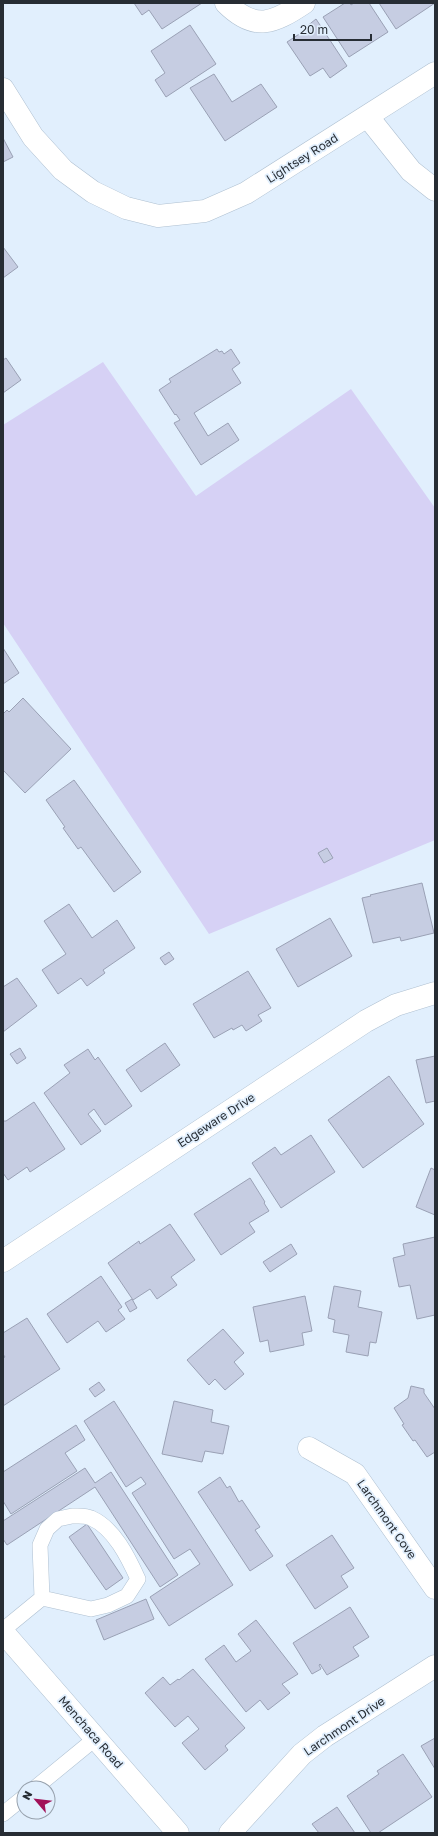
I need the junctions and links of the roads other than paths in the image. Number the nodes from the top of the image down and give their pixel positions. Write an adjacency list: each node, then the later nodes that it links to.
1 (226, 3): 2 (street)
2 (304, 3)
3 (435, 73): 5 (street, Lightsey Road)
4 (3, 89): 5 (street, Lightsey Road)
5 (368, 117): 6 (street)
6 (435, 190)
7 (435, 993): 8 (street, Edgeware Drive)
8 (3, 1261)
9 (309, 1448): 10 (street, Larchmont Cove)
10 (435, 1588)
11 (42, 1598): 11 (lane); 12 (lane)
12 (3, 1631): 14 (street, Menchaca Road)
13 (435, 1666): 19 (street, Larchmont Drive)
14 (96, 1738): 15 (lane); 18 (street, Menchaca Road)
15 (45, 1780)
16 (16, 1803): 17 (lane)
17 (3, 1814)
18 (178, 1833)
19 (230, 1833)

